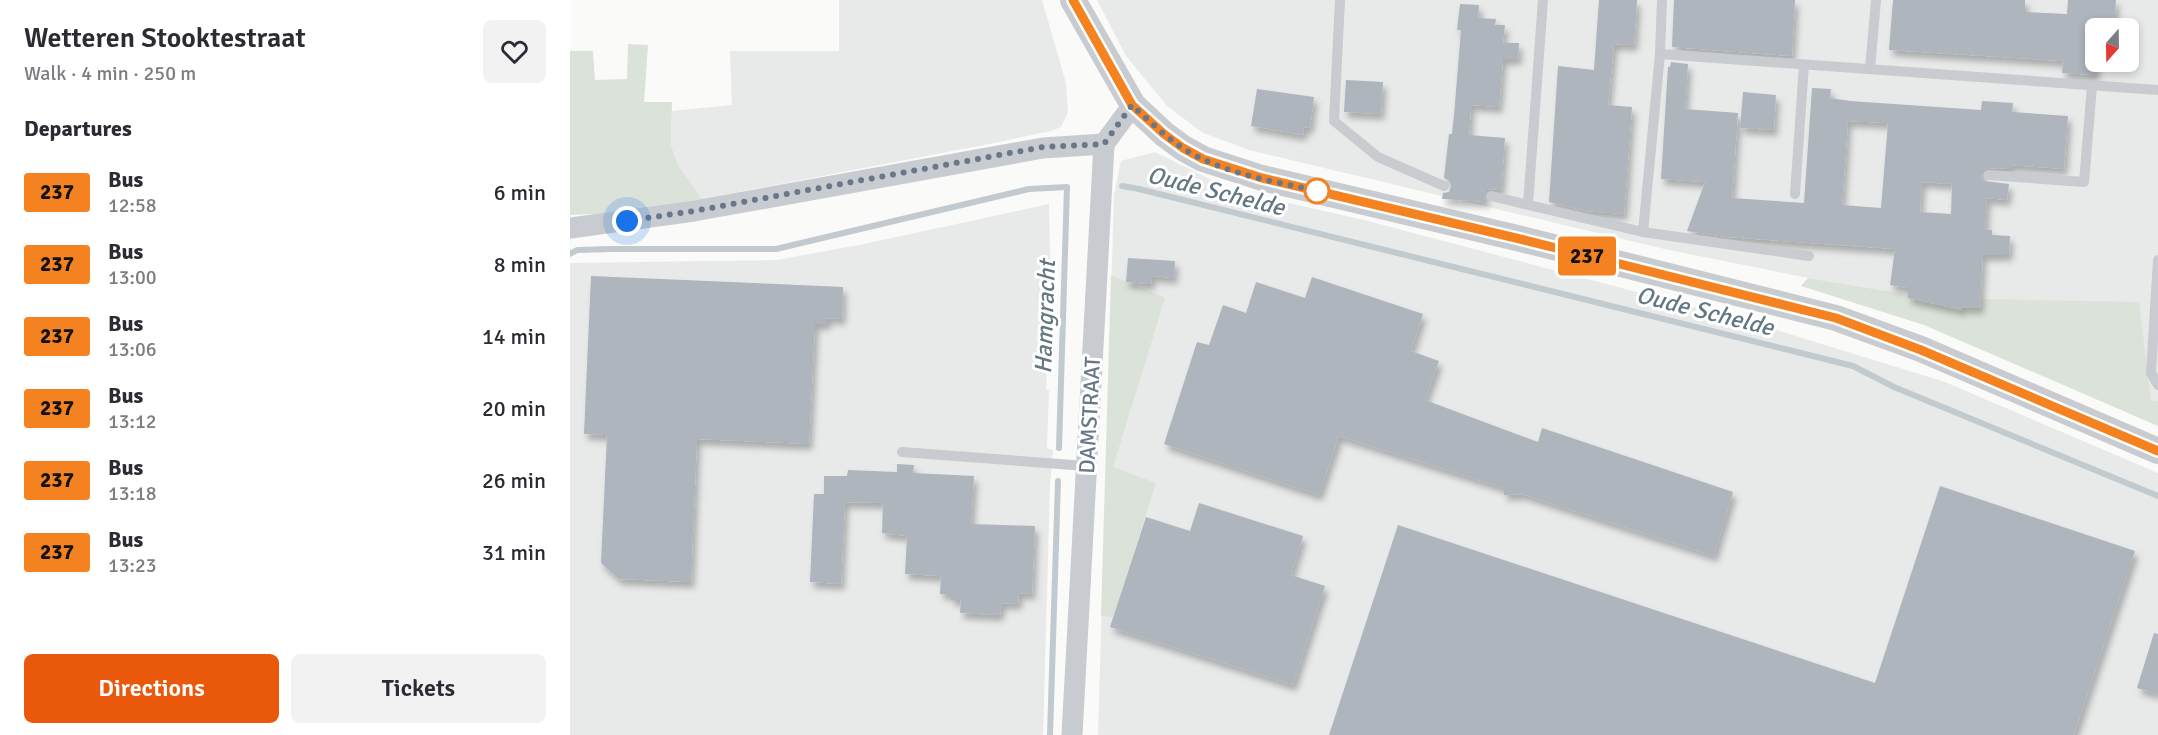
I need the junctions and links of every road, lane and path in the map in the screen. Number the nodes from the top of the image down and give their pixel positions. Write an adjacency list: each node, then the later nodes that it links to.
1 (1073, 0): 11 (street)
2 (1340, 0): 14 (lane)
3 (1543, 0): 17 (lane)
4 (1662, 0): 6 (lane)
5 (1876, 0): 8 (lane)
6 (1660, 54): 7 (lane); 19 (lane)
7 (1804, 65): 8 (lane); 15 (lane)
8 (1870, 69): 9 (lane)
9 (2092, 86): 10 (lane); 13 (lane)
10 (2158, 90)
11 (1132, 105): 12 (street); 23 (street)
12 (1104, 144): 18 (street); 25 (street, DAMSTRAAT)
13 (1988, 175)
14 (1444, 186)
15 (1795, 194)
16 (1491, 196): 17 (lane)
17 (1528, 204): 19 (lane)
18 (570, 228)
19 (1643, 232): 20 (lane)
20 (1809, 256)
21 (2158, 261): 22 (lane)
22 (2158, 385)
23 (2158, 451)
24 (902, 452): 25 (lane)
25 (1086, 466): 26 (street, DAMSTRAAT)
26 (1072, 735)

